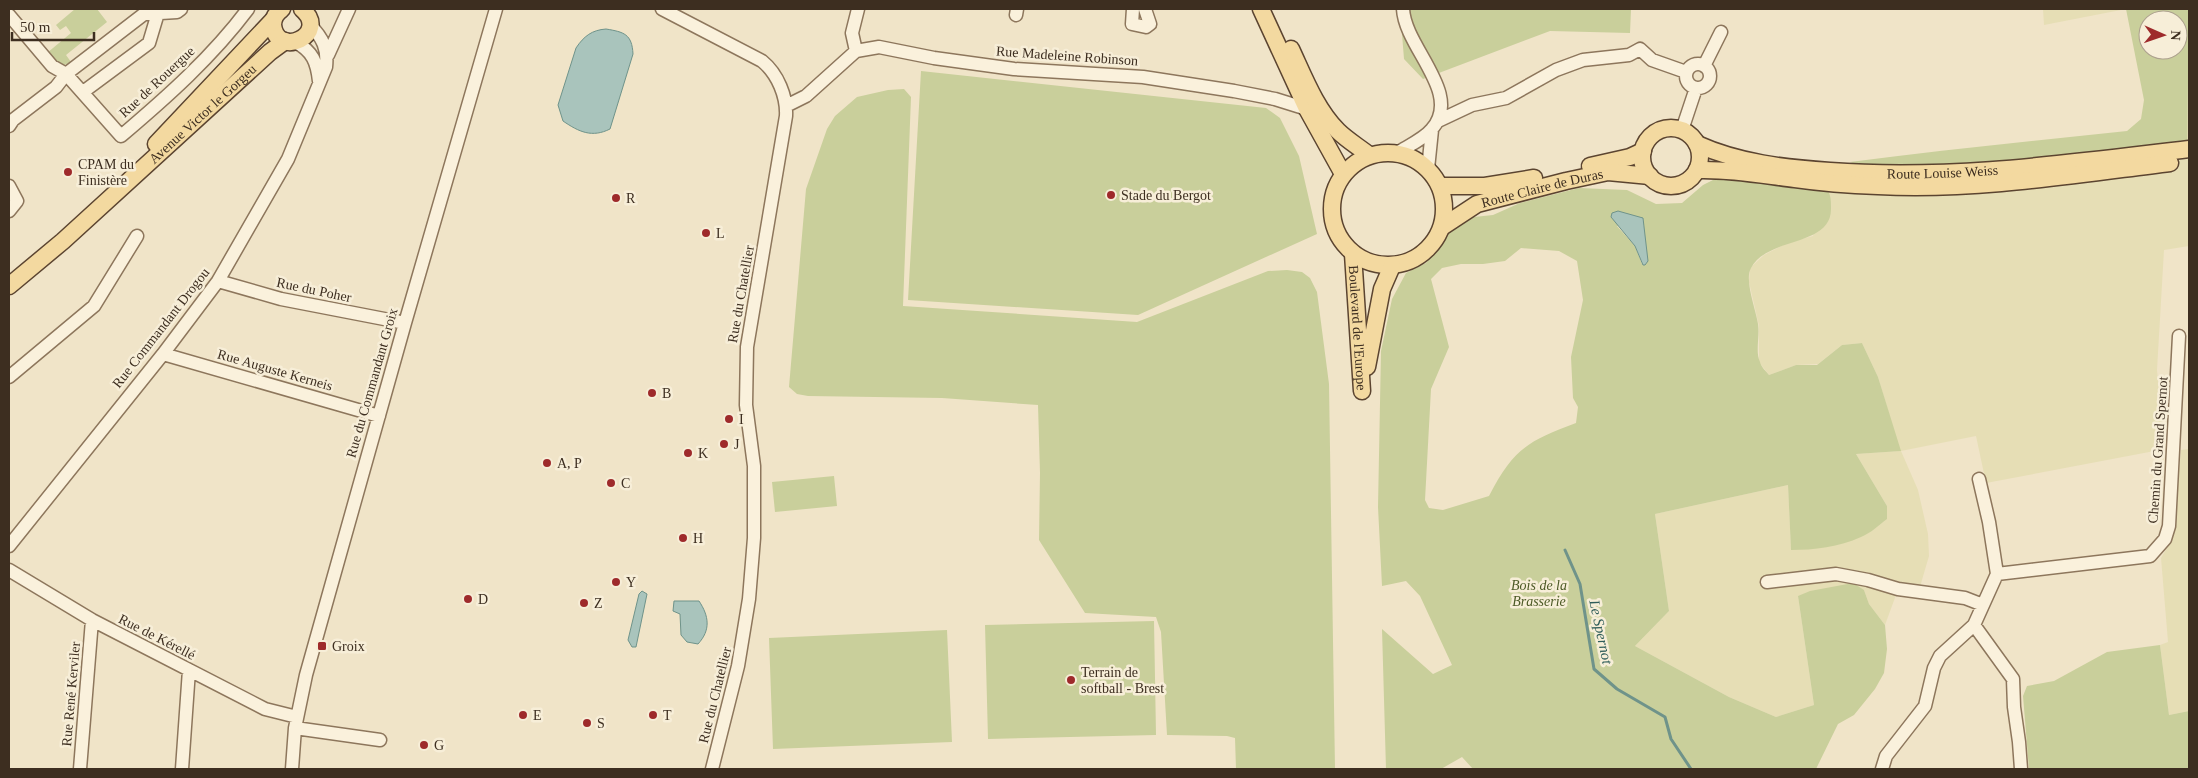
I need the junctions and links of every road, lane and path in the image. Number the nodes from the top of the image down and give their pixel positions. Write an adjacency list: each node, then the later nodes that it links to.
1 (181, 9): 12 (street)
2 (248, 9): 26 (street, Rue de Rouergue)
3 (348, 9): 19 (street, Rue Commandant Drogou)
4 (496, 9): 53 (street, Rue du Commandant Groix)
5 (662, 9): 28 (street, Rue du Chatellier)
6 (858, 9): 18 (street)
7 (1133, 9): 8 (street)
8 (1145, 9)
9 (1261, 9): 24 (main road)
10 (1272, 9): 37 (main road)
11 (1403, 9): 31 (street)
12 (158, 13): 22 (street); 26 (street)
13 (278, 14): 17 (main road); 50 (main road, Avenue Victor le Gorgeu)
14 (9, 15): 22 (street, Rue de Rouergue)
15 (308, 15): 17 (main road, Avenue Victor le Gorgeu); 19 (street)
16 (1721, 32): 20 (street)
17 (290, 42): 23 (street); 52 (main road, Avenue Victor le Gorgeu)
18 (856, 51): 27 (street, Rue Madeleine Robinson); 28 (street)
19 (328, 55): 23 (street, Rue Commandant Drogou)
20 (1704, 66): 21 (street); 25 (street)
21 (1686, 72): 25 (street); 31 (street)
22 (66, 74): 26 (street, Rue de Rouergue); 30 (street)
23 (319, 81): 51 (street, Rue Commandant Drogou)
24 (1294, 83): 27 (street); 29 (main road)
25 (1696, 88): 32 (street)
26 (83, 92)
27 (1275, 99): 29 (street, Rue Madeleine Robinson)
28 (786, 106): 72 (street, Rue du Chatellier)
29 (1307, 109): 41 (main road)
30 (10, 120)
31 (1435, 125): 36 (street); 39 (street)
32 (1682, 130): 33 (main road); 35 (main road)
33 (1697, 144): 34 (main road, Route Louise Weiss); 40 (main road)
34 (2189, 150)
35 (1643, 152): 42 (main road); 44 (main road, Route Claire de Duras)
36 (1397, 153): 37 (main road); 39 (main road)
37 (1369, 155): 41 (main road)
38 (2189, 160): 40 (main road, Route Louise Weiss)
39 (1428, 169): 44 (main road)
40 (1697, 170): 42 (main road)
41 (1343, 174): 48 (main road)
42 (1650, 176): 46 (main road, Route Claire de Duras)
43 (9, 186): 45 (street)
44 (1440, 186): 46 (main road)
45 (9, 211)
46 (1442, 227): 49 (main road)
47 (137, 236): 56 (street)
48 (1353, 254): 49 (main road); 49 (main road, Boulevard de l'Europe)
49 (1392, 266)
50 (9, 275)
51 (218, 281): 53 (street, Rue du Poher); 55 (street, Rue Commandant Drogou)
52 (9, 286)
53 (405, 323): 57 (street, Rue du Commandant Groix)
54 (2179, 336): 61 (street, Chemin du Grand Spernot)
55 (163, 354): 57 (street, Rue Auguste Kerneis); 59 (street, Rue Commandant Drogou)
56 (9, 377)
57 (379, 416): 67 (street, Rue du Commandant Groix)
58 (1979, 479): 61 (street)
59 (9, 546)
60 (9, 570): 64 (street, Rue de Kérellé)
61 (1997, 574): 63 (street)
62 (1767, 582): 63 (street)
63 (1983, 605): 65 (street)
64 (92, 620): 66 (street, Rue de Kérellé); 69 (street, Rue René Kerviler)
65 (1974, 625): 73 (street); 74 (street)
66 (189, 670): 67 (street, Rue de Kérellé); 70 (street)
67 (296, 723): 68 (street, Rue de Kérellé); 71 (street, Rue du Commandant Groix)
68 (380, 740)
69 (80, 769)
70 (182, 769)
71 (292, 769)
72 (712, 769)
73 (1882, 769)
74 (2021, 769)

